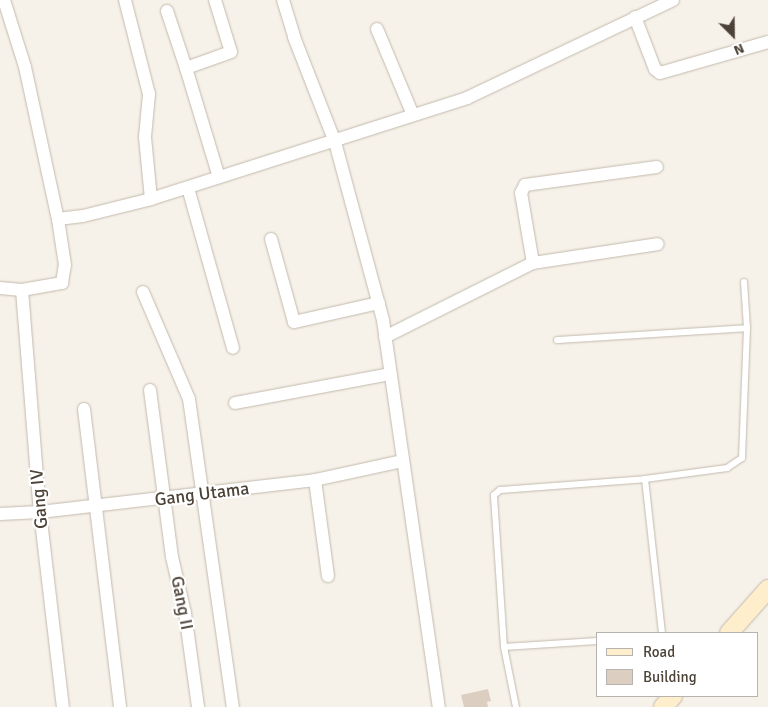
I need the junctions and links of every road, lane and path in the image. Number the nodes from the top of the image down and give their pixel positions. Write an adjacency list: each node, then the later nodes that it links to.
1 (4, 0): 17 (street)
2 (125, 0): 16 (street)
3 (215, 0): 10 (street)
4 (284, 0): 12 (street)
5 (673, 0): 7 (street)
6 (168, 11): 10 (street)
7 (635, 17): 9 (street); 11 (street)
8 (377, 29): 11 (street)
9 (768, 42)
10 (186, 68): 14 (street)
11 (413, 115): 12 (street)
12 (335, 142): 14 (street); 25 (street)
13 (657, 167): 20 (street)
14 (219, 177): 15 (street)
15 (188, 188): 16 (street); 29 (street)
16 (151, 199): 17 (street)
17 (58, 219): 23 (street)
18 (272, 239): 25 (street)
19 (658, 244): 20 (street)
20 (533, 263): 27 (street)
21 (744, 282): 26 (lane)
22 (0, 288): 23 (street)
23 (22, 290): 40 (street, Gang IV)
24 (143, 292): 37 (street)
25 (379, 303): 27 (street)
26 (746, 328): 28 (lane); 35 (lane)
27 (385, 337): 30 (street)
28 (557, 340)
29 (233, 348)
30 (390, 374): 32 (street); 34 (street)
31 (150, 390): 38 (street, Gang II)
32 (235, 403)
33 (84, 410): 39 (street)
34 (402, 461): 36 (street, Gang Utama); 52 (street)
35 (645, 479): 44 (lane); 47 (lane)
36 (315, 480): 37 (street, Gang Utama); 42 (street)
37 (201, 495): 38 (street, Gang Utama); 51 (street)
38 (164, 499): 39 (street, Gang Utama); 50 (street, Gang II)
39 (97, 506): 40 (street, Gang Utama); 49 (street)
40 (40, 512): 41 (street, Gang Utama); 48 (street, Gang IV)
41 (0, 514)
42 (328, 576)
43 (768, 589): 45 (main road)
44 (662, 632)
45 (730, 632)
46 (596, 641): 47 (lane)
47 (504, 647): 53 (lane)
48 (63, 707)
49 (120, 707)
50 (198, 707)
51 (233, 707)
52 (439, 707)
53 (516, 707)

